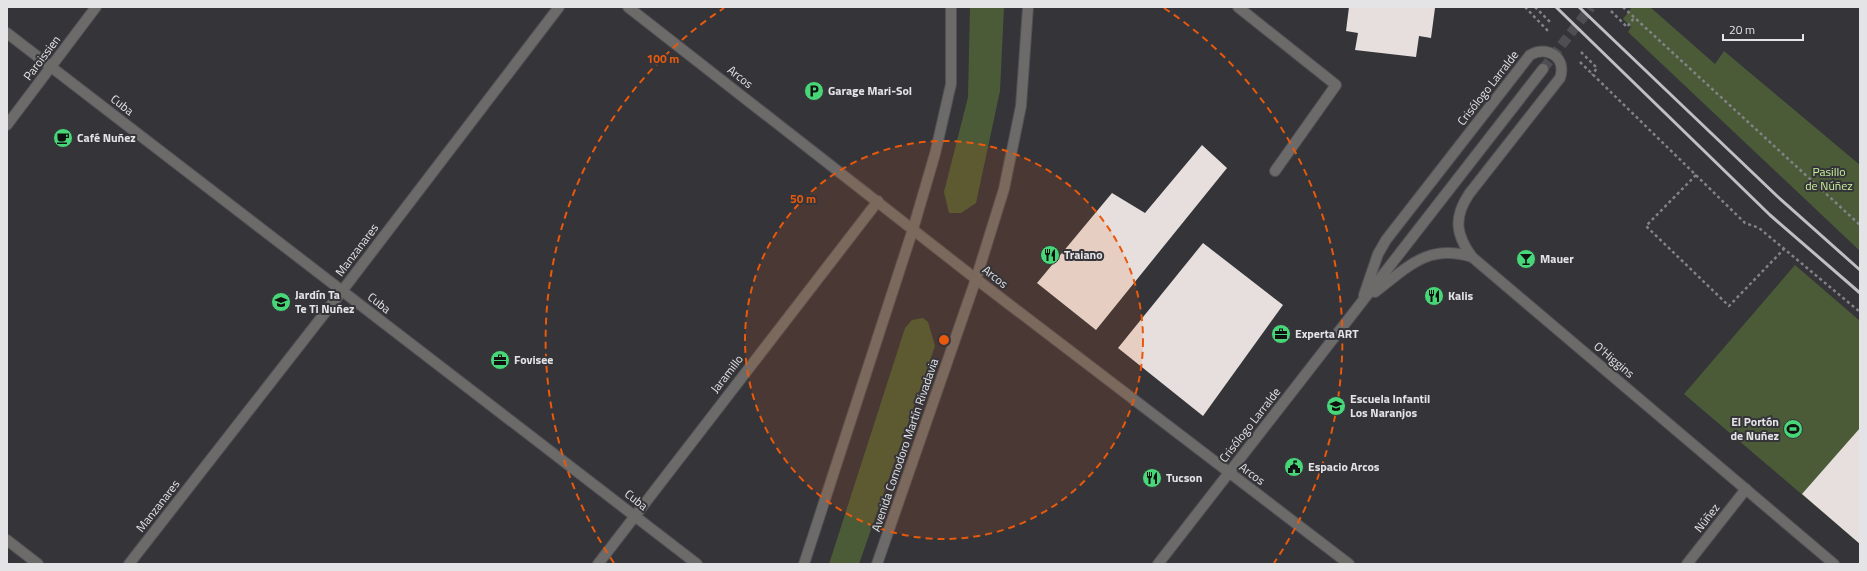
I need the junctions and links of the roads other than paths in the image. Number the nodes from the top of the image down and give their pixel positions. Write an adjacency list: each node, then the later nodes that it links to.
1 (96, 7): 8 (street, Paroissien)
2 (559, 7): 16 (street, Manzanares)
3 (628, 7): 12 (street, Arcos)
4 (951, 7): 13 (street)
5 (1028, 7): 15 (street, Avenida Comodoro Martín Rivadavia)
6 (1238, 7): 11 (street)
7 (7, 33): 8 (street, Cuba)
8 (52, 67): 10 (street, Paroissien); 16 (street, Cuba)
9 (1543, 69): 17 (street, Crisólogo Larralde)
10 (7, 125)
11 (1275, 170)
12 (878, 201): 13 (street, Arcos); 20 (street, Jaramillo)
13 (913, 229): 15 (street, Arcos); 26 (street)
14 (1472, 257): 17 (street, O'Higgins); 17 (street, Crisólogo Larralde); 19 (street, O'Higgins)
15 (976, 280): 18 (street, Arcos); 27 (street, Avenida Comodoro Martín Rivadavia)
16 (342, 291): 20 (street, Cuba); 23 (street, Manzanares)
17 (1362, 301): 18 (street, Crisólogo Larralde)
18 (1229, 473): 28 (street, Crisólogo Larralde); 29 (street, Arcos)
19 (1746, 489): 30 (street, Núñez); 31 (street, O'Higgins)
20 (635, 516): 24 (street, Jaramillo); 25 (street, Cuba)
21 (7, 540): 22 (street)
22 (38, 564)
23 (129, 564)
24 (598, 564)
25 (698, 564)
26 (804, 564)
27 (877, 564)
28 (1158, 564)
29 (1349, 564)
30 (1687, 564)
31 (1834, 564)

